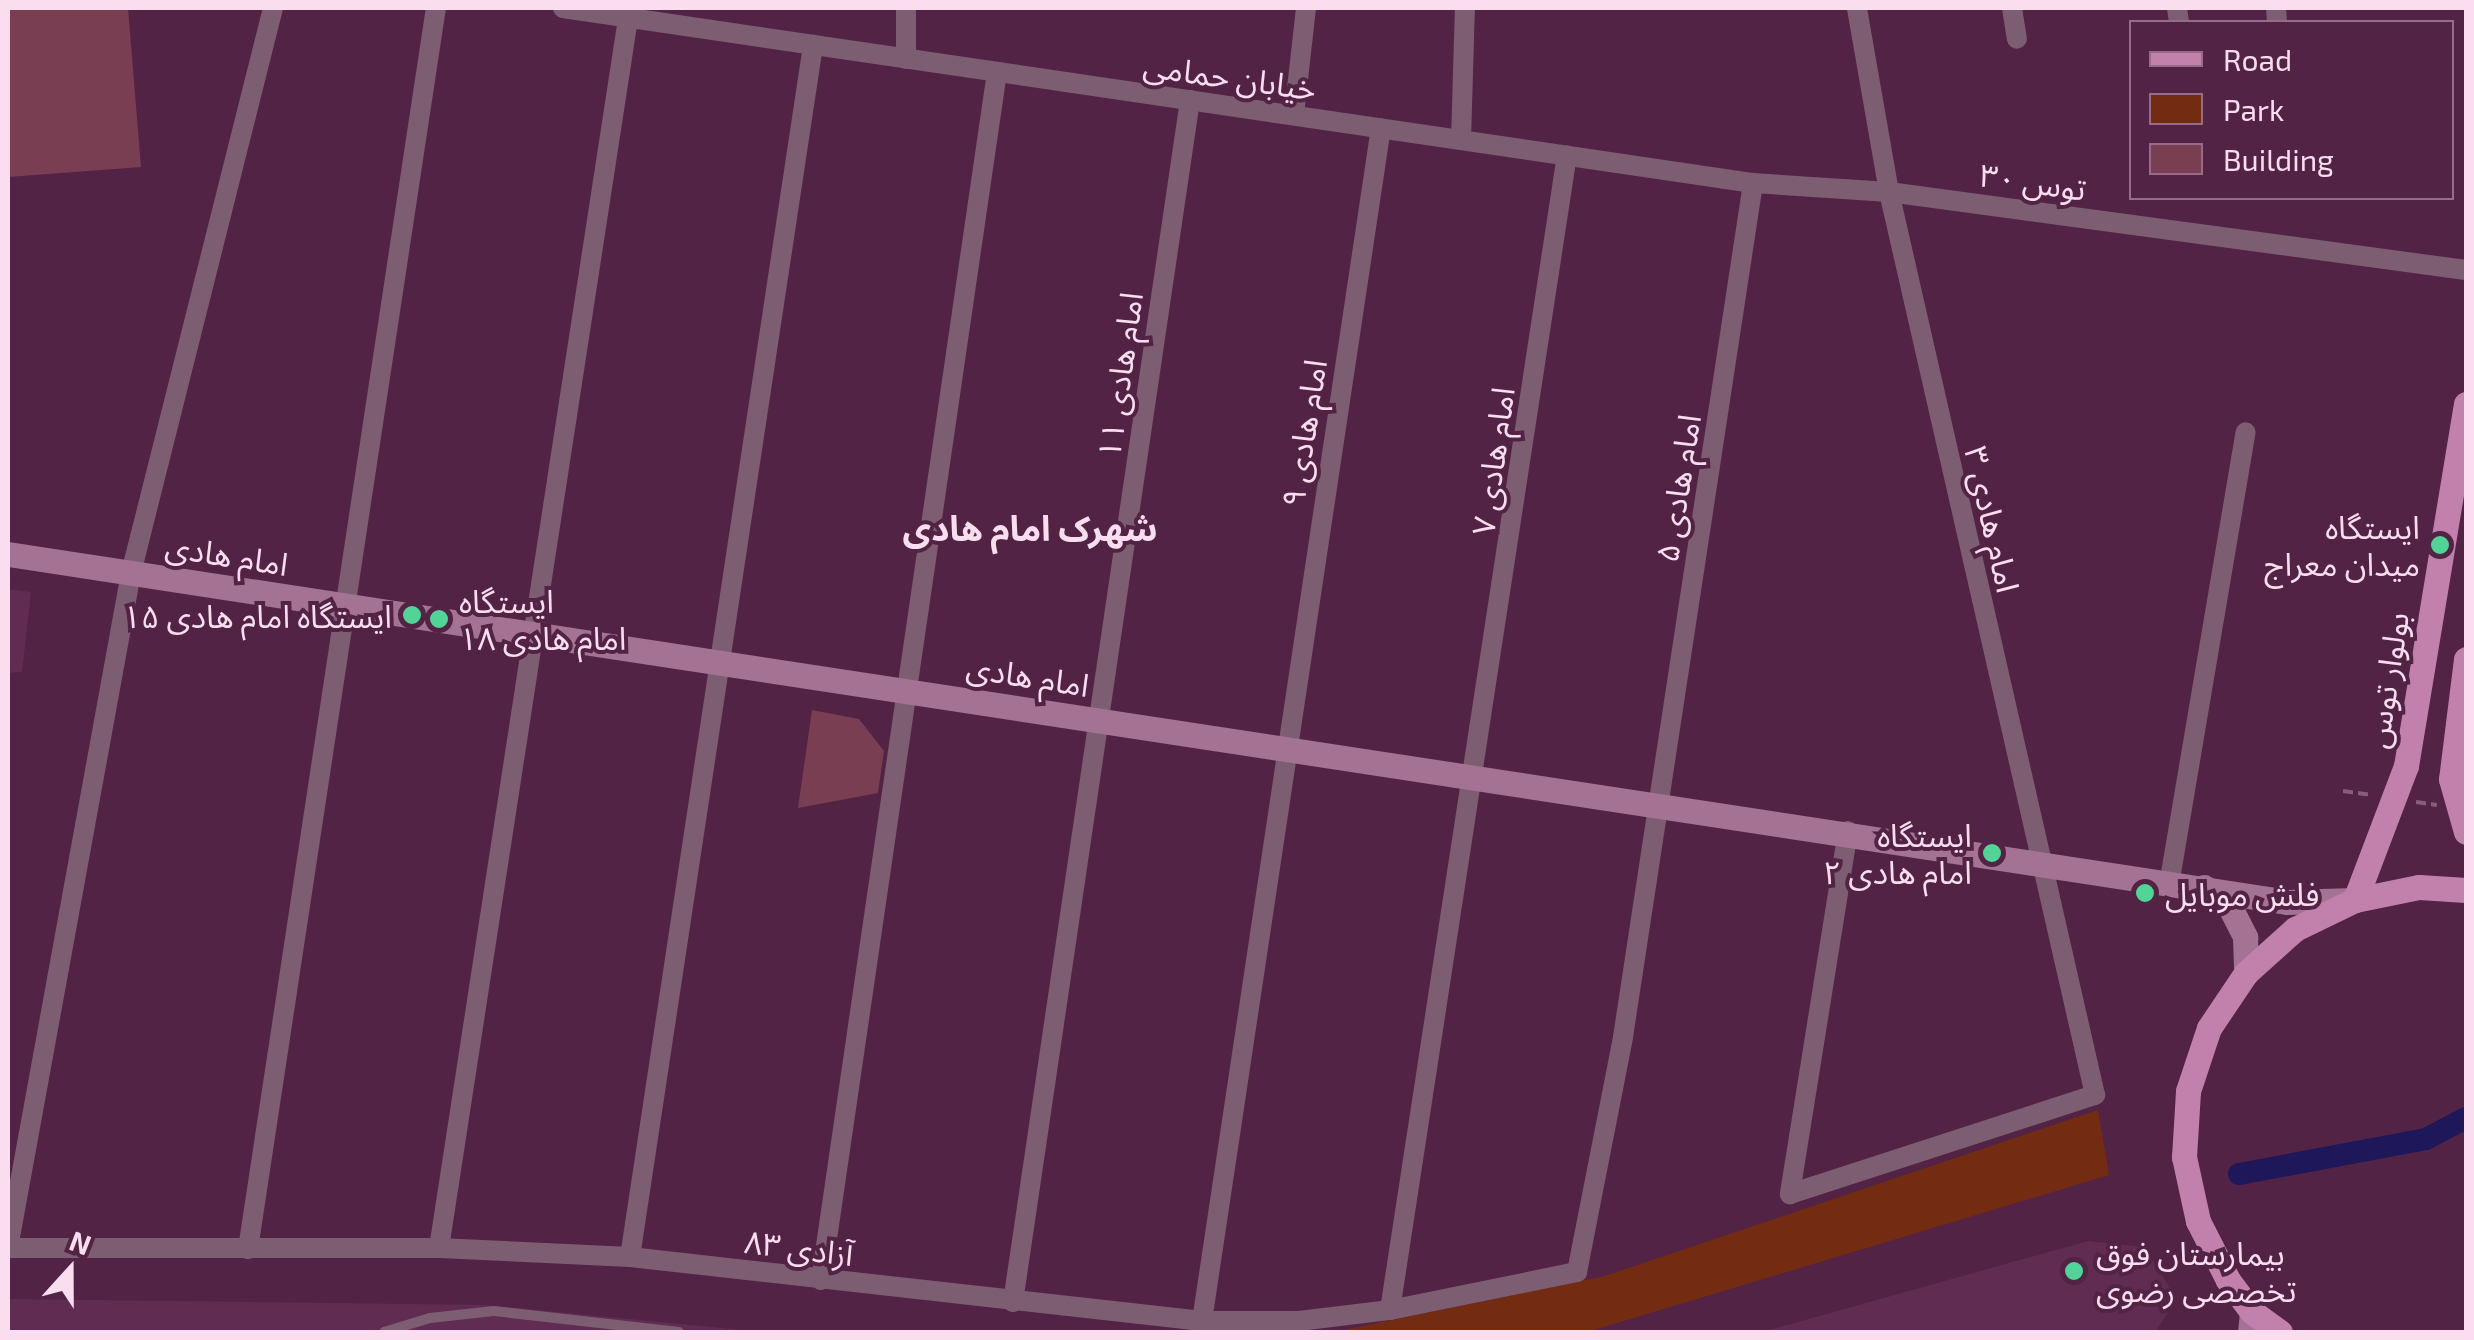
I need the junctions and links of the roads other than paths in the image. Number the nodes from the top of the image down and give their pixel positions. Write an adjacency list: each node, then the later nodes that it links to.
1 (273, 8): 25 (street)
2 (436, 8): 26 (street)
3 (563, 8): 9 (street, خیابان حمامی)
4 (906, 8): 12 (street)
5 (1306, 8): 15 (street)
6 (1465, 8): 17 (street)
7 (1858, 8): 20 (street, امام هادی ۳)
8 (2012, 8): 10 (street)
9 (628, 19): 11 (street, خیابان حمامی); 27 (street)
10 (2017, 39)
11 (812, 46): 12 (street, خیابان حمامی); 29 (street)
12 (906, 59): 13 (street, خیابان حمامی)
13 (997, 72): 14 (street, خیابان حمامی); 30 (street)
14 (1190, 100): 15 (street, خیابان حمامی); 31 (street, امام هادی ۱۱)
15 (1294, 116): 16 (street, خیابان حمامی)
16 (1381, 128): 17 (street, خیابان حمامی); 32 (street, امام هادی ۹)
17 (1461, 140): 18 (street, خیابان حمامی)
18 (1567, 156): 19 (street, خیابان حمامی); 33 (street, امام هادی ۷)
19 (1753, 182): 20 (street, خیابان حمامی); 34 (street, امام هادی ۵)
20 (1889, 192): 21 (street, توس ۳۰); 37 (street, امام هادی ۳)
21 (2466, 270)
22 (2466, 404): 41 (main road, بولوار توس)
23 (2246, 432): 38 (street)
24 (8, 554): 25 (main road, امام هادی)
25 (131, 573): 26 (main road, امام هادی); 43 (street)
26 (344, 605): 27 (main road, امام هادی); 45 (street)
27 (532, 633): 29 (main road, امام هادی); 44 (street)
28 (2466, 659): 36 (main road)
29 (721, 661): 30 (main road, امام هادی); 46 (street)
30 (908, 690): 31 (main road, امام هادی); 48 (street)
31 (1099, 718): 32 (main road, امام هادی); 49 (street, امام هادی ۱۱)
32 (1284, 746): 33 (main road, امام هادی); 51 (street, امام هادی ۹)
33 (1476, 775): 34 (main road, امام هادی); 50 (street, امام هادی ۷)
34 (1660, 802): 35 (main road, امام هادی); 47 (street, امام هادی ۵)
35 (1848, 831): 37 (main road, امام هادی); 37 (street, امام هادی ۳)
36 (2466, 832)
37 (2038, 860): 38 (main road, امام هادی)
38 (2170, 879): 39 (main road, امام هادی)
39 (2200, 884): 41 (main road, امام هادی); 42 (main road)
40 (2466, 890): 41 (main road)
41 (2354, 900): 42 (main road)
42 (2246, 973): 52 (main road)
43 (8, 1248): 45 (street, آزادی ۸۳)
44 (440, 1248): 45 (street, آزادی ۸۳); 46 (street, آزادی ۸۳)
45 (248, 1249)
46 (630, 1257): 48 (street, آزادی ۸۳)
47 (1578, 1272): 50 (street, آزادی ۸۳)
48 (822, 1280): 49 (street, آزادی ۸۳)
49 (1014, 1302): 51 (street, آزادی ۸۳)
50 (1390, 1310): 53 (street, آزادی ۸۳)
51 (1202, 1321): 53 (street, آزادی ۸۳)
52 (2251, 1322): 56 (main road)
53 (1299, 1327)
54 (384, 1332): 55 (lane)
55 (679, 1332)
56 (2280, 1332)

